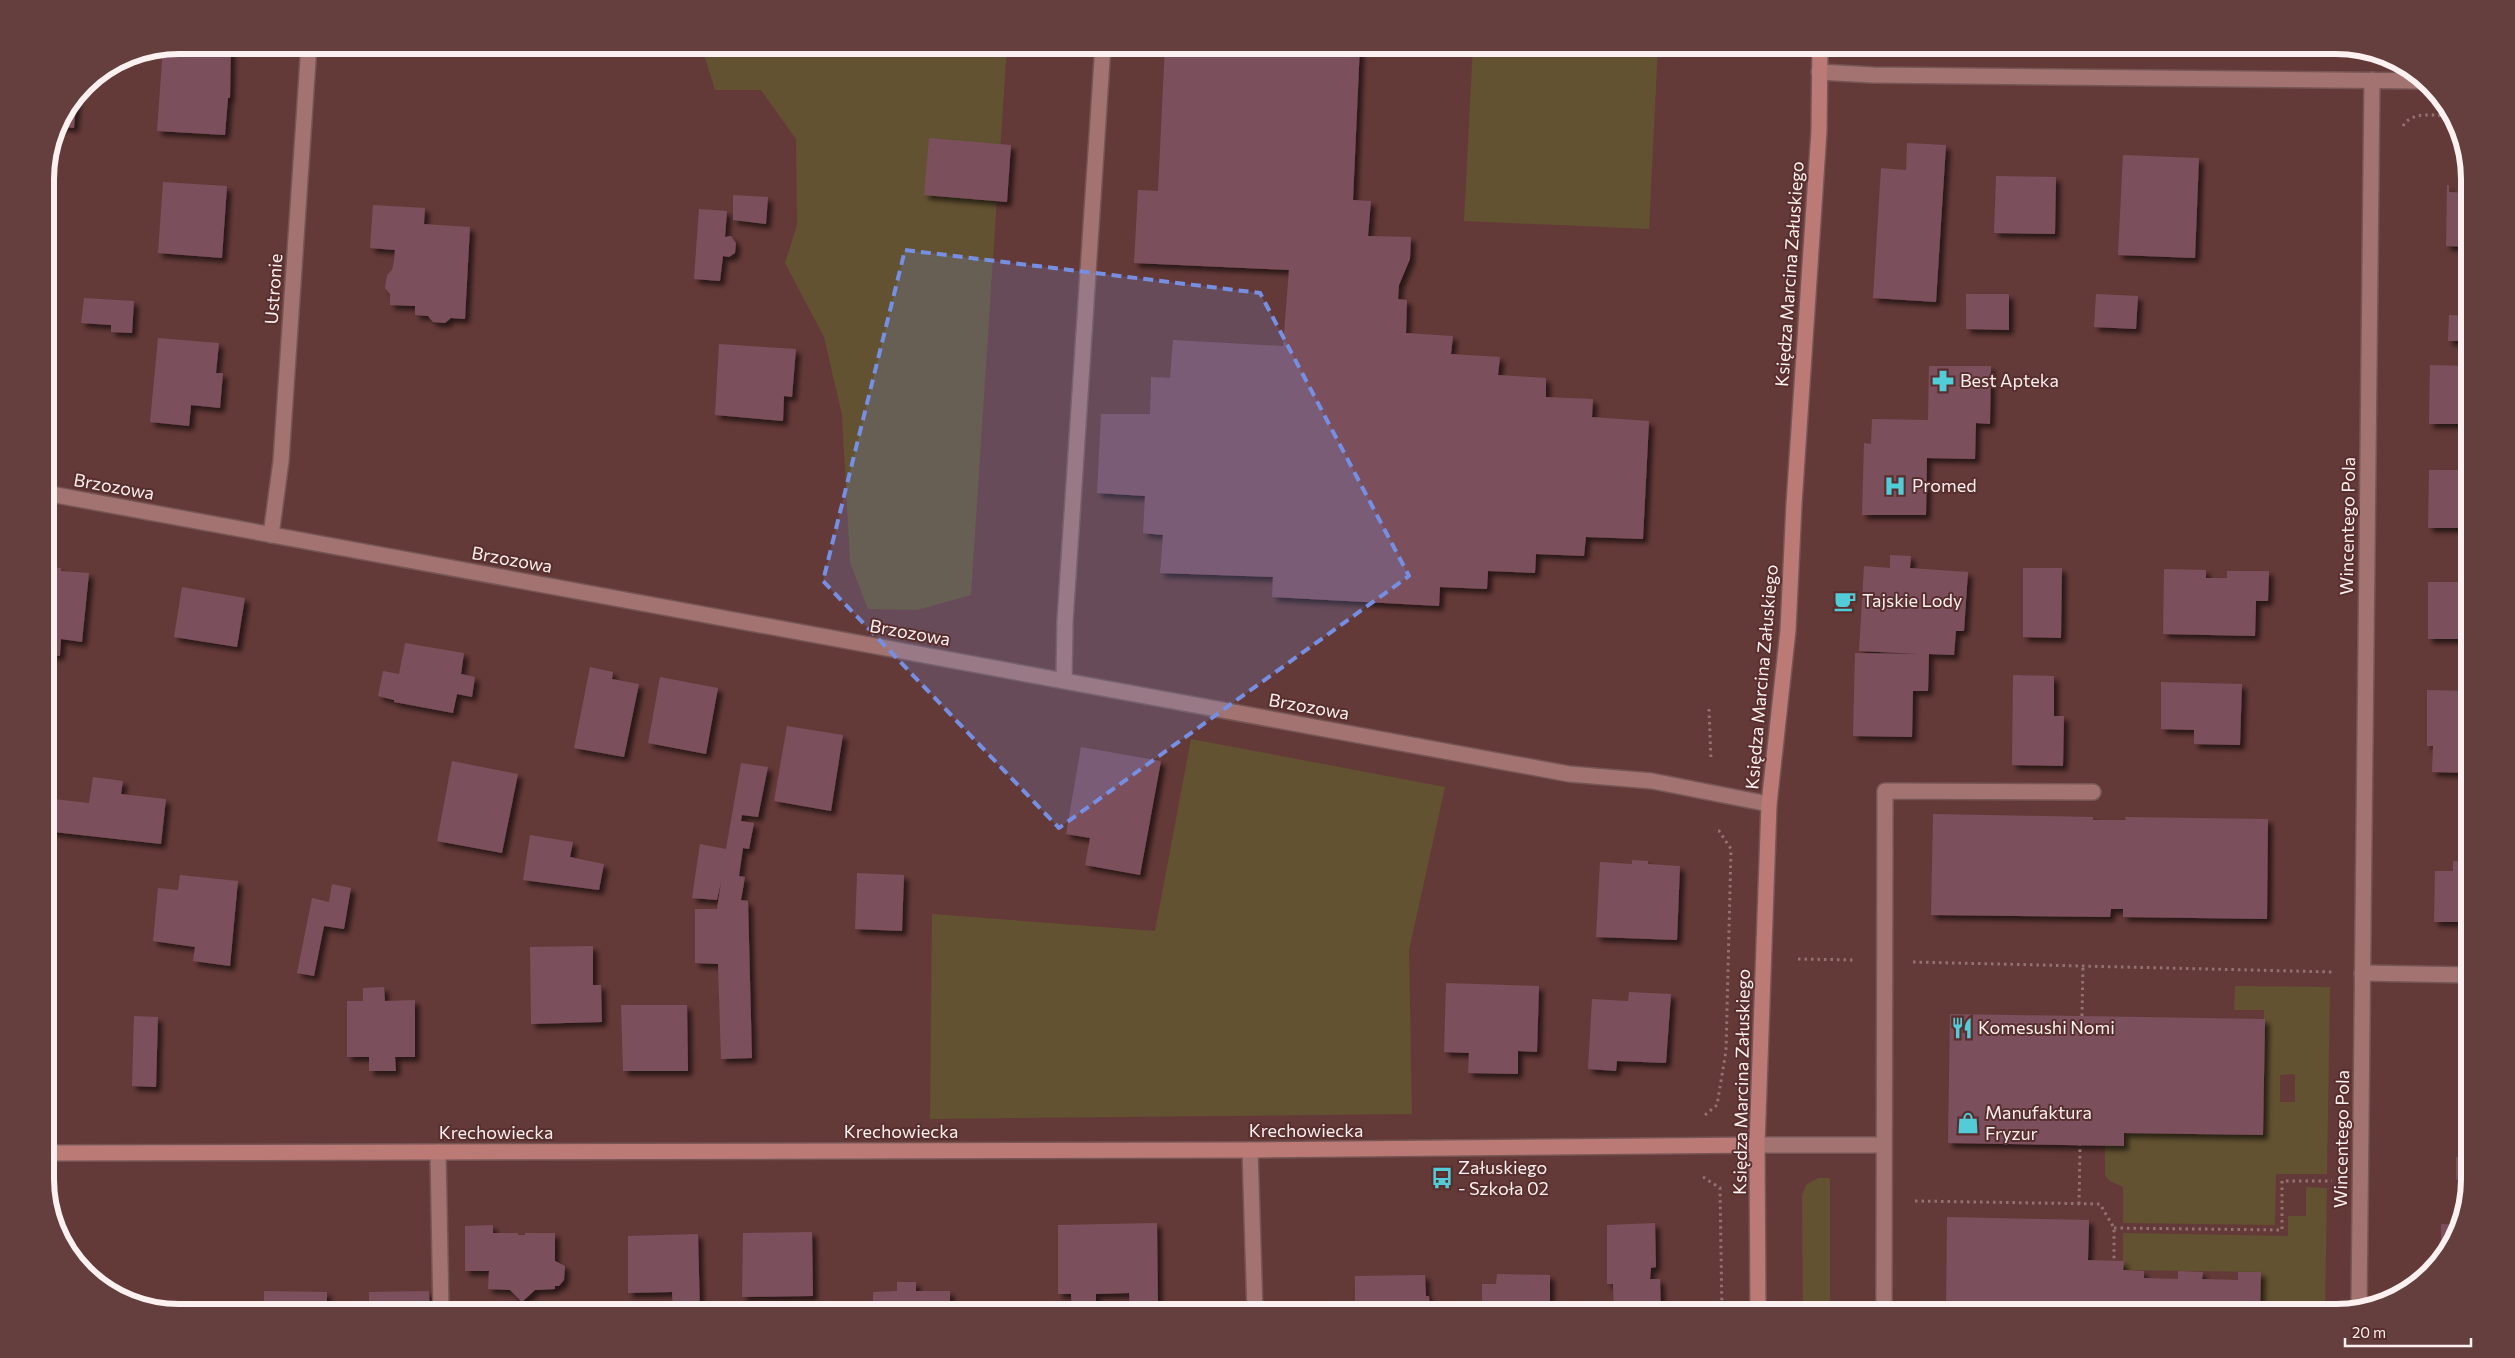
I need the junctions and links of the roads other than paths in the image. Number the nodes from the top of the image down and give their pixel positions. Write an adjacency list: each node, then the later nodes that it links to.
1 (308, 54): 8 (street, Ustronie)
2 (1102, 54): 9 (street)
3 (1820, 54): 4 (street, Księdza Marcina Załuskiego)
4 (1819, 72): 5 (street); 11 (street, Księdza Marcina Załuskiego)
5 (2372, 80): 6 (street); 12 (street, Wincentego Pola)
6 (2414, 81)
7 (54, 495): 8 (street, Brzozowa)
8 (271, 535): 9 (street, Brzozowa)
9 (1064, 680): 11 (street, Brzozowa)
10 (2093, 792): 15 (street)
11 (1769, 804): 14 (street, Księdza Marcina Załuskiego)
12 (2362, 973): 13 (street); 19 (street, Wincentego Pola)
13 (2461, 975)
14 (1757, 1145): 15 (street); 16 (street, Krechowiecka); 22 (street, Księdza Marcina Załuskiego)
15 (1884, 1145): 23 (street)
16 (1250, 1150): 17 (street, Krechowiecka); 21 (street)
17 (438, 1152): 18 (street, Krechowiecka); 20 (street)
18 (54, 1154)
19 (2359, 1302)
20 (441, 1304)
21 (1254, 1304)
22 (1758, 1304)
23 (1884, 1304)

